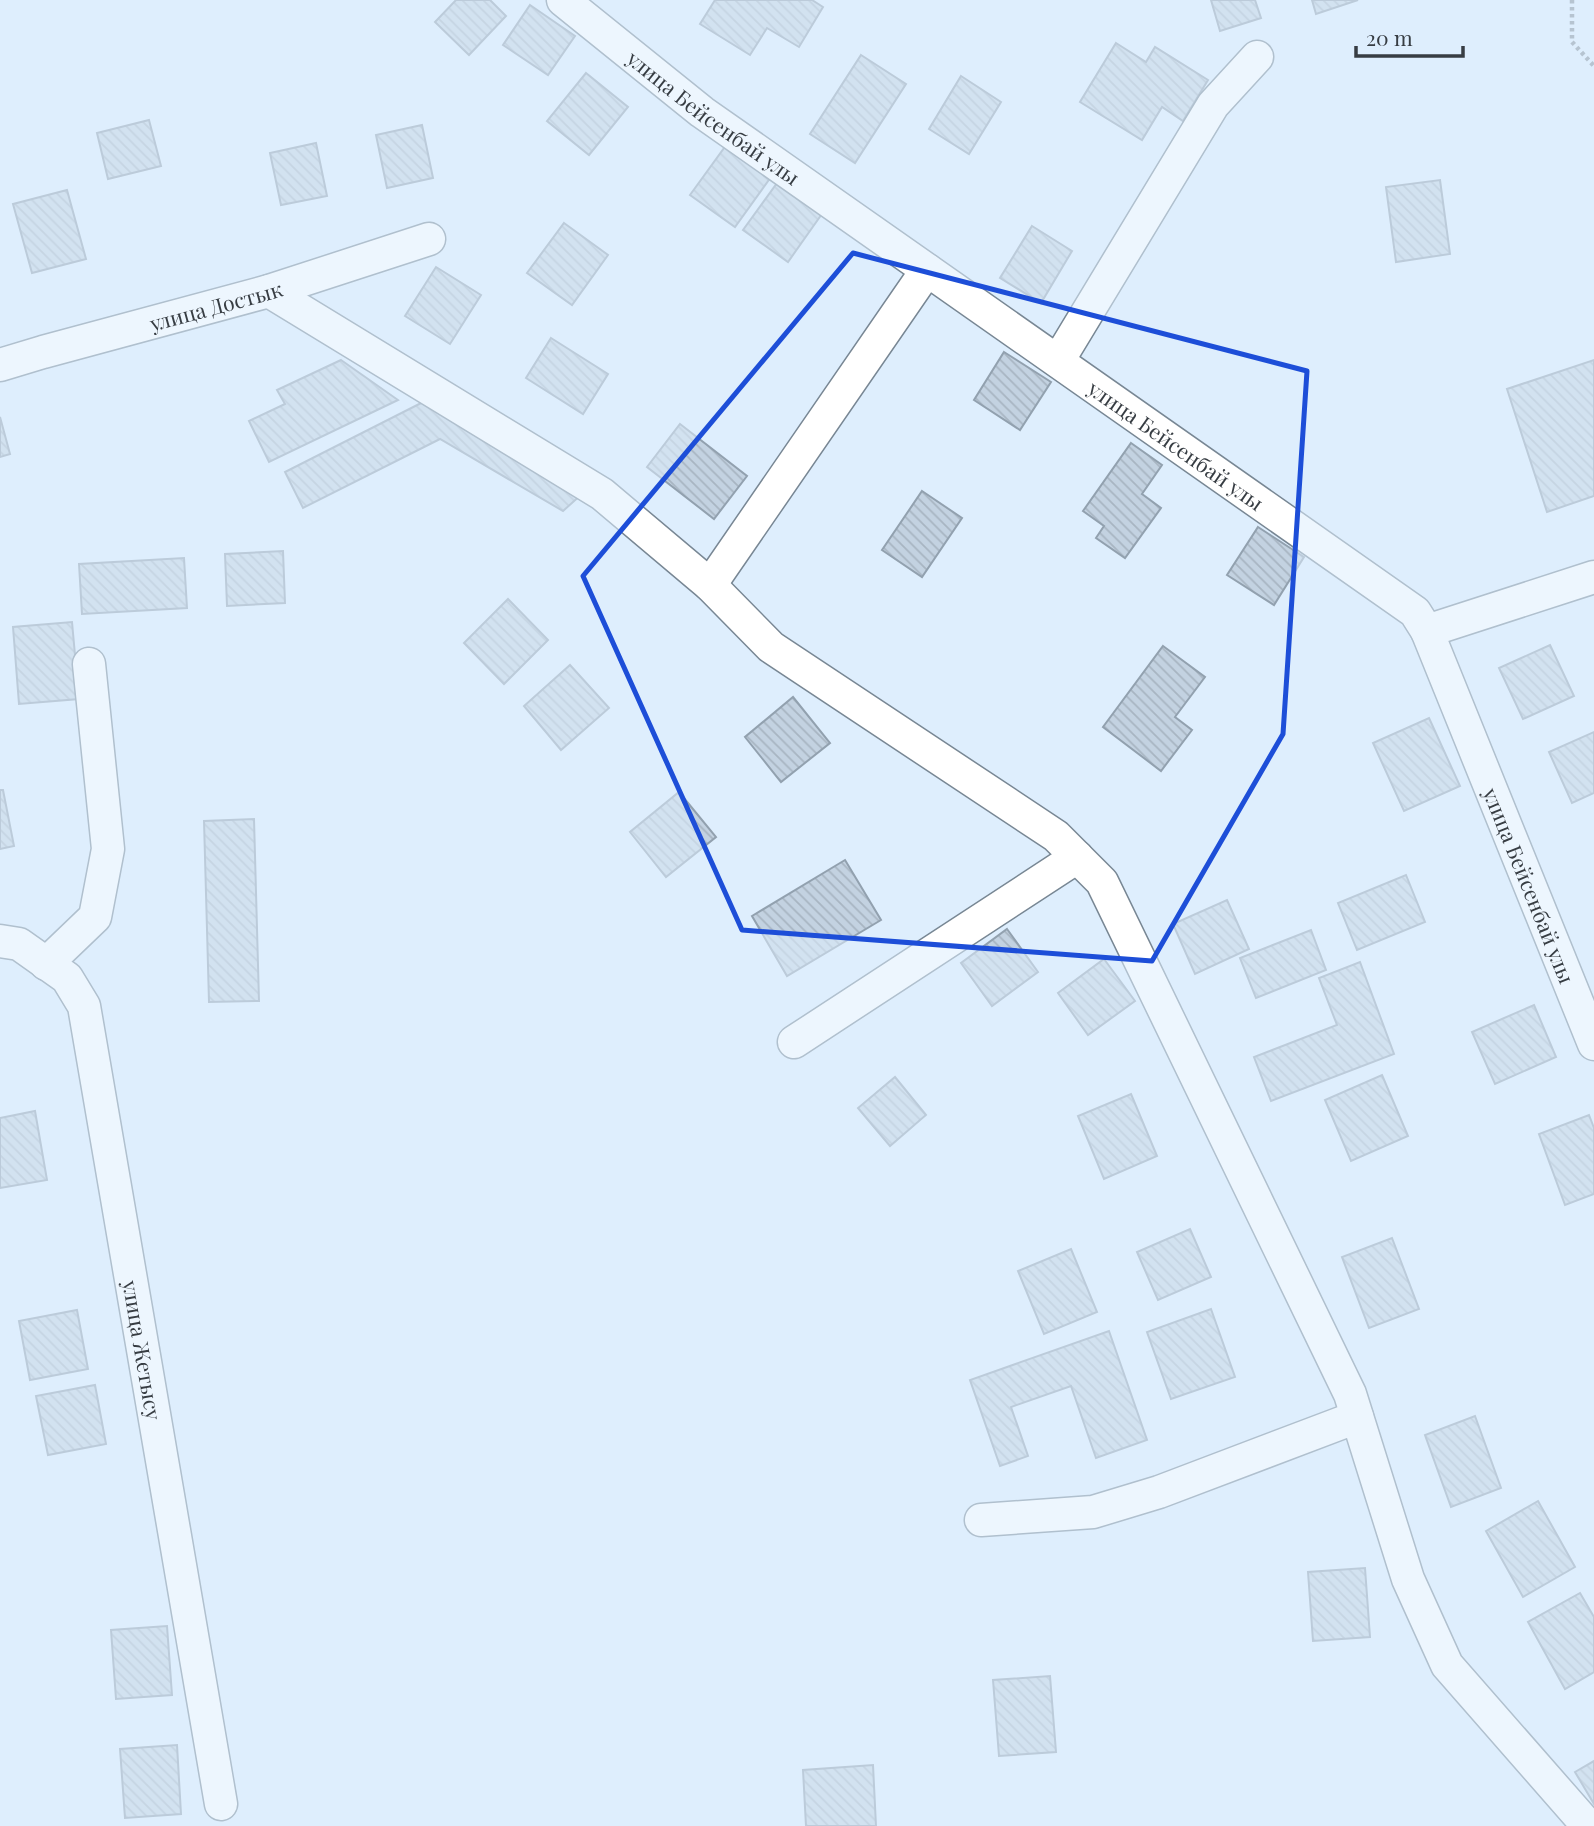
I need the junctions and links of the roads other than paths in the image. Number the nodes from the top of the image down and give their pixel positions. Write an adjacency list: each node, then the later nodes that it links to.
1 (563, 0): 4 (street, улица Бейсенбай улы)
2 (1257, 57): 6 (street)
3 (429, 239): 5 (street, улица Достык)
4 (927, 270): 6 (street, улица Бейсенбай улы); 9 (street)
5 (269, 291): 7 (street, улица Достык); 9 (street)
6 (1058, 361): 10 (street, улица Бейсенбай улы)
7 (0, 365)
8 (1594, 577): 10 (street)
9 (710, 585): 12 (street)
10 (1427, 631): 16 (street, улица Бейсенбай улы)
11 (89, 664): 14 (street)
12 (1077, 857): 15 (street); 17 (street)
13 (0, 941): 14 (street, улица Жетысу)
14 (46, 964): 19 (street, улица Жетысу)
15 (794, 1042)
16 (1594, 1044)
17 (1357, 1416): 18 (street); 20 (street)
18 (981, 1520)
19 (221, 1804)
20 (1588, 1826)

